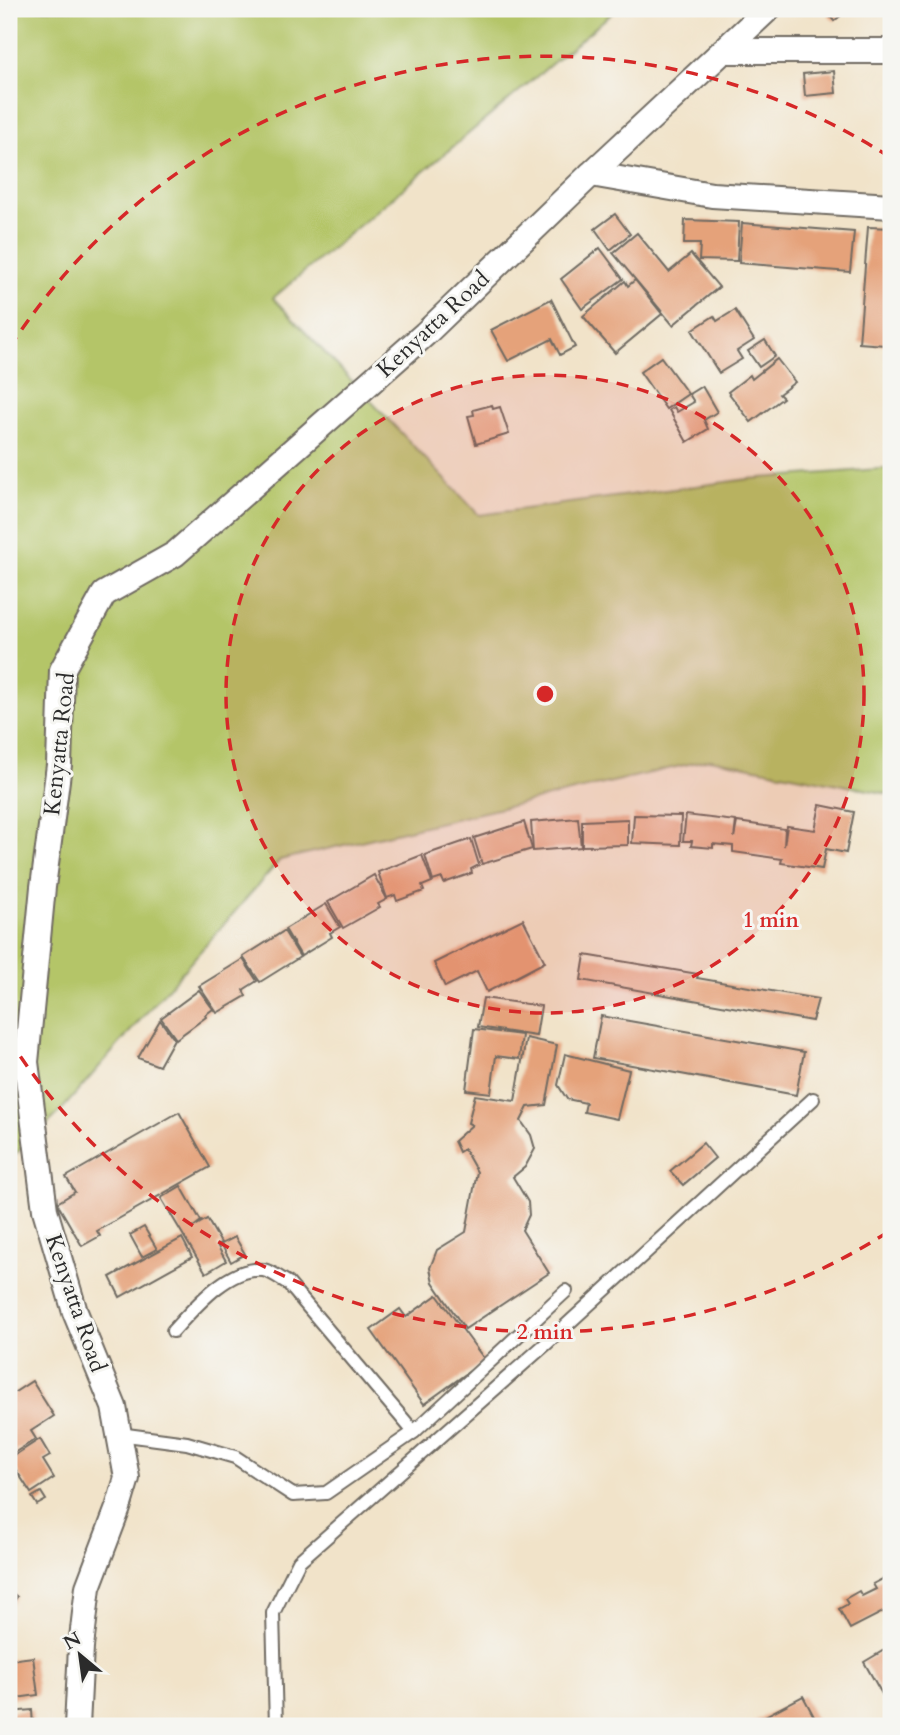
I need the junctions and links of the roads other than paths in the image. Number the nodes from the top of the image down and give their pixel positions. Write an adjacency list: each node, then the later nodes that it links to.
1 (768, 9): 2 (street, Kenyatta Road)
2 (723, 51): 3 (street); 4 (street, Kenyatta Road)
3 (891, 51)
4 (591, 174): 5 (street); 10 (street, Kenyatta Road)
5 (891, 206)
6 (813, 1099): 12 (lane)
7 (566, 1291): 9 (lane)
8 (173, 1331): 9 (lane)
9 (414, 1432): 10 (lane)
10 (118, 1434): 11 (street, Kenyatta Road)
11 (77, 1726)
12 (276, 1726)

